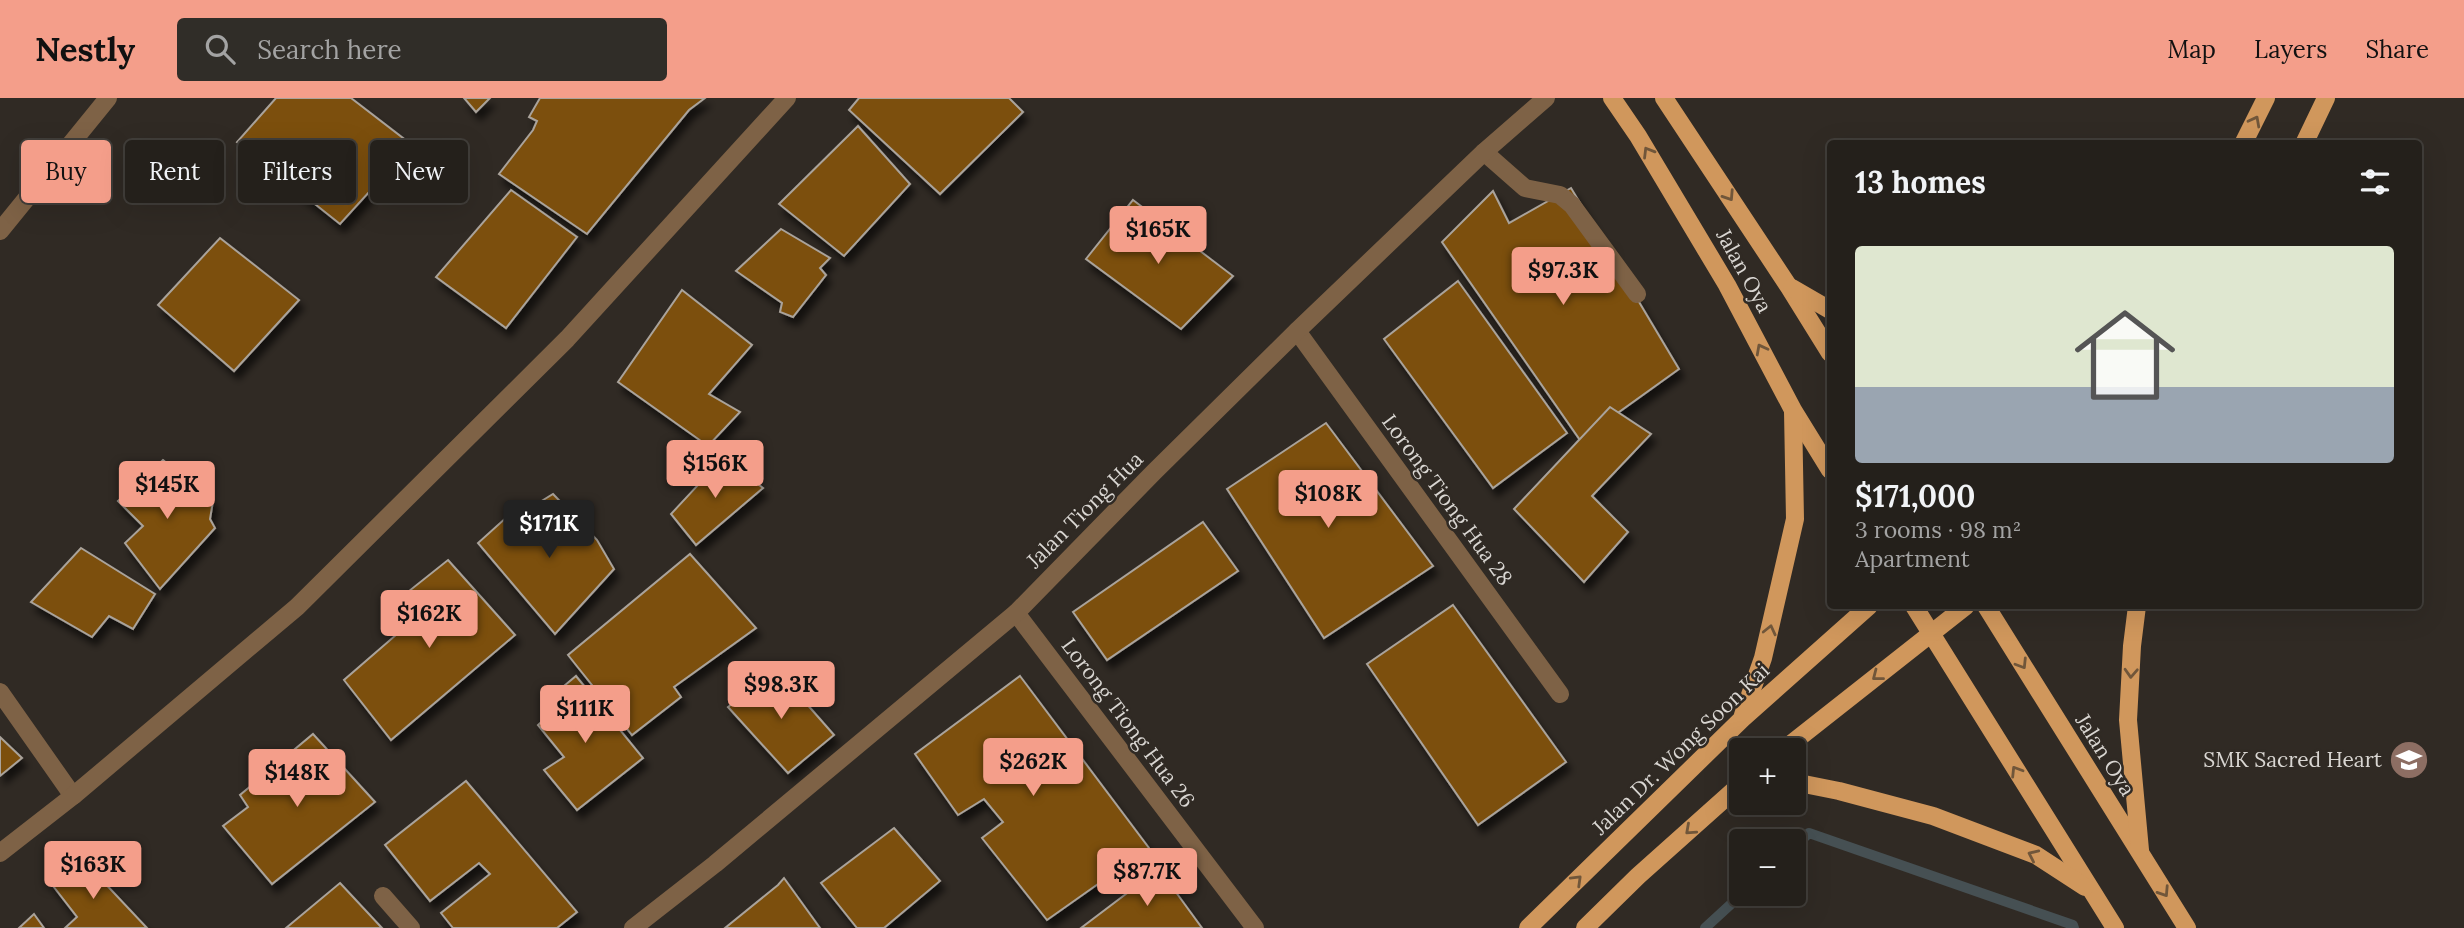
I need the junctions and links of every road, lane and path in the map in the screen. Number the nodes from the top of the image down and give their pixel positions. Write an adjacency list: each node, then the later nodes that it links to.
1 (108, 98): 11 (street)
2 (787, 98): 32 (street)
3 (1546, 98): 10 (street, Jalan Tiong Hua)
4 (1612, 98): 17 (main road, Jalan Oya, one-way to 4)
5 (1664, 98): 12 (main road, Jalan Oya, one-way to 12)
6 (2266, 98): 8 (main road, one-way to 6)
7 (2326, 98): 9 (main road)
8 (2245, 140)
9 (2306, 140)
10 (1484, 152): 13 (street); 15 (street, Jalan Tiong Hua)
11 (0, 231)
12 (1789, 286): 14 (main road); 16 (main road, Jalan Oya)
13 (1637, 294)
14 (1827, 308)
15 (1297, 331): 24 (street, Jalan Tiong Hua); 27 (street, Lorong Tiong Hua 28)
16 (1827, 348)
17 (1793, 410): 18 (main road, Jalan Oya); 28 (main road, one-way to 17)
18 (1827, 465)
19 (1866, 609): 28 (main road, Jalan Dr. Wong Soon Kai)
20 (1916, 609): 25 (main road)
21 (1962, 609): 25 (main road)
22 (1988, 609): 34 (main road, Jalan Oya, one-way to 34)
23 (2137, 609): 34 (main road, one-way to 34)
24 (1016, 613): 38 (street, Jalan Tiong Hua); 39 (street, Lorong Tiong Hua 26)
25 (1931, 634): 29 (main road, one-way to 29); 35 (main road, one-way to 25)
26 (0, 692): 32 (street)
27 (1560, 695)
28 (1742, 719): 40 (main road, Jalan Dr. Wong Soon Kai, one-way to 28)
29 (1799, 738)
30 (1806, 784): 35 (main road, one-way to 30)
31 (1729, 795): 41 (main road, one-way to 41)
32 (73, 796): 33 (street)
33 (0, 853)
34 (2140, 856): 43 (main road, Jalan Oya, one-way to 43)
35 (2090, 891): 42 (main road)
36 (383, 895): 37 (street)
37 (411, 928)
38 (633, 928)
39 (1255, 928)
40 (1528, 928)
41 (1585, 928)
42 (2115, 928)
43 (2187, 928)

